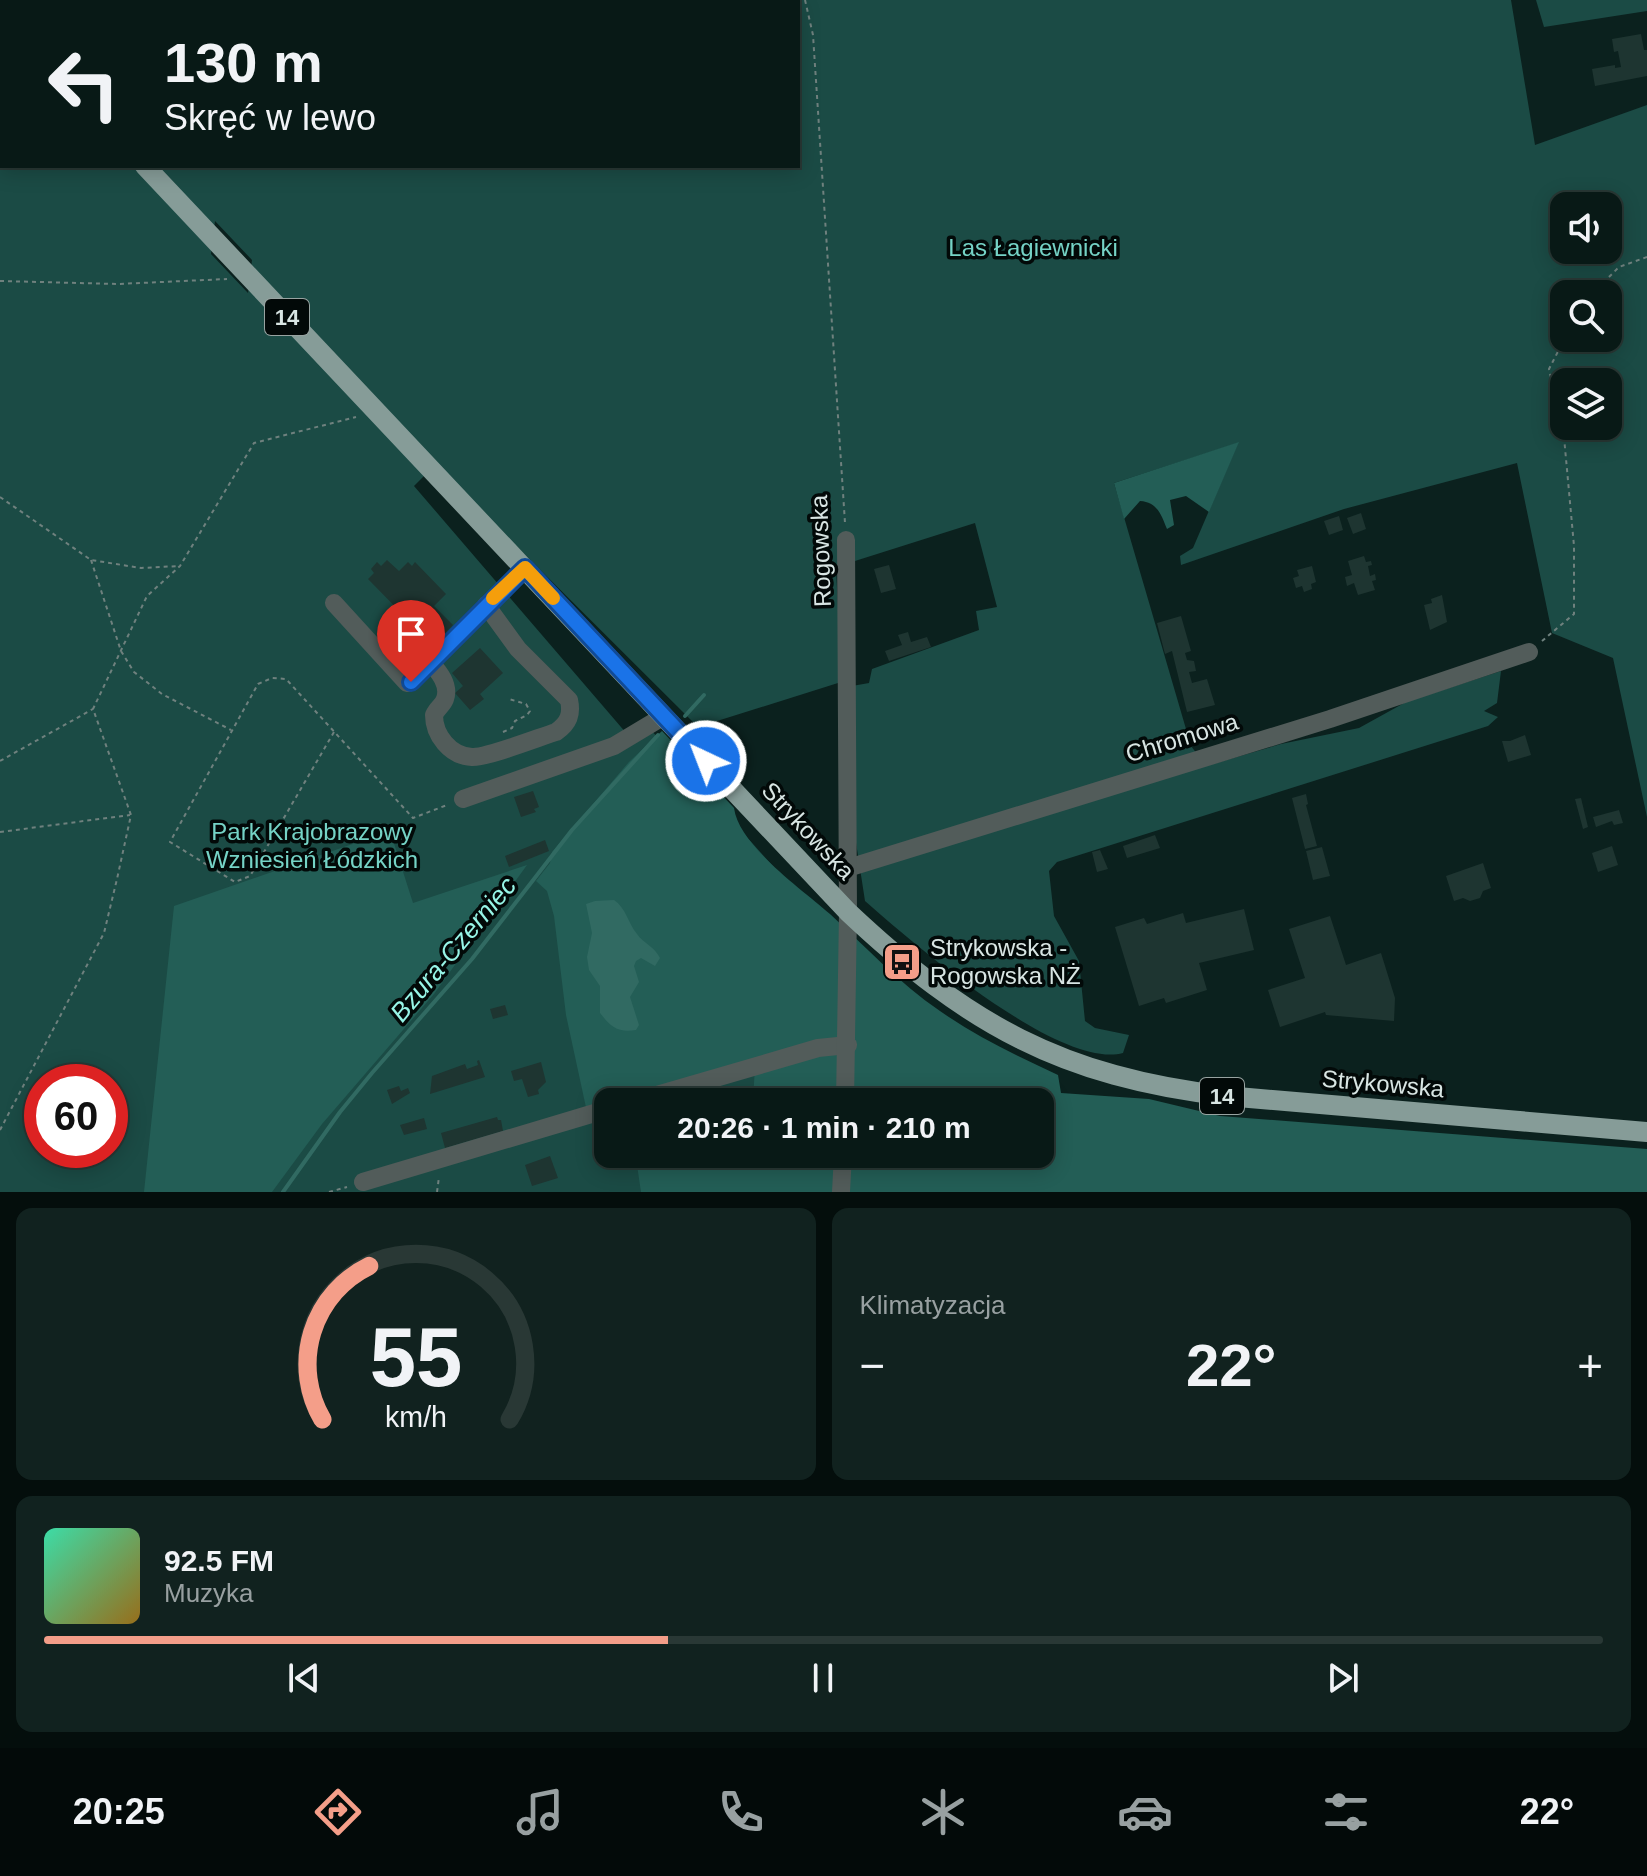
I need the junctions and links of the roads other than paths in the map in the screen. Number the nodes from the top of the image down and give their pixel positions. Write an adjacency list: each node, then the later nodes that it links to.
1 (147, 168): 3 (main road, Strykowska / 14)
2 (846, 540): 10 (street, Rogowska)
3 (525, 568): 5 (street); 8 (main road, Strykowska / 14)
4 (334, 603): 7 (street)
5 (486, 605): 7 (street); 7 (street)
6 (1529, 652): 10 (street, Chromowa)
7 (431, 663)
8 (664, 716): 9 (street); 11 (main road, Strykowska / 14)
9 (463, 799)
10 (848, 868): 11 (street, Rogowska)
11 (848, 912): 12 (street, Rogowska); 16 (main road, Strykowska / 14)
12 (848, 1045): 13 (street); 14 (street, Rogowska)
13 (681, 1088)
14 (846, 1088)
15 (594, 1113): 18 (street)
16 (1647, 1132)
17 (842, 1168): 19 (street)
18 (363, 1182)
19 (841, 1192)

